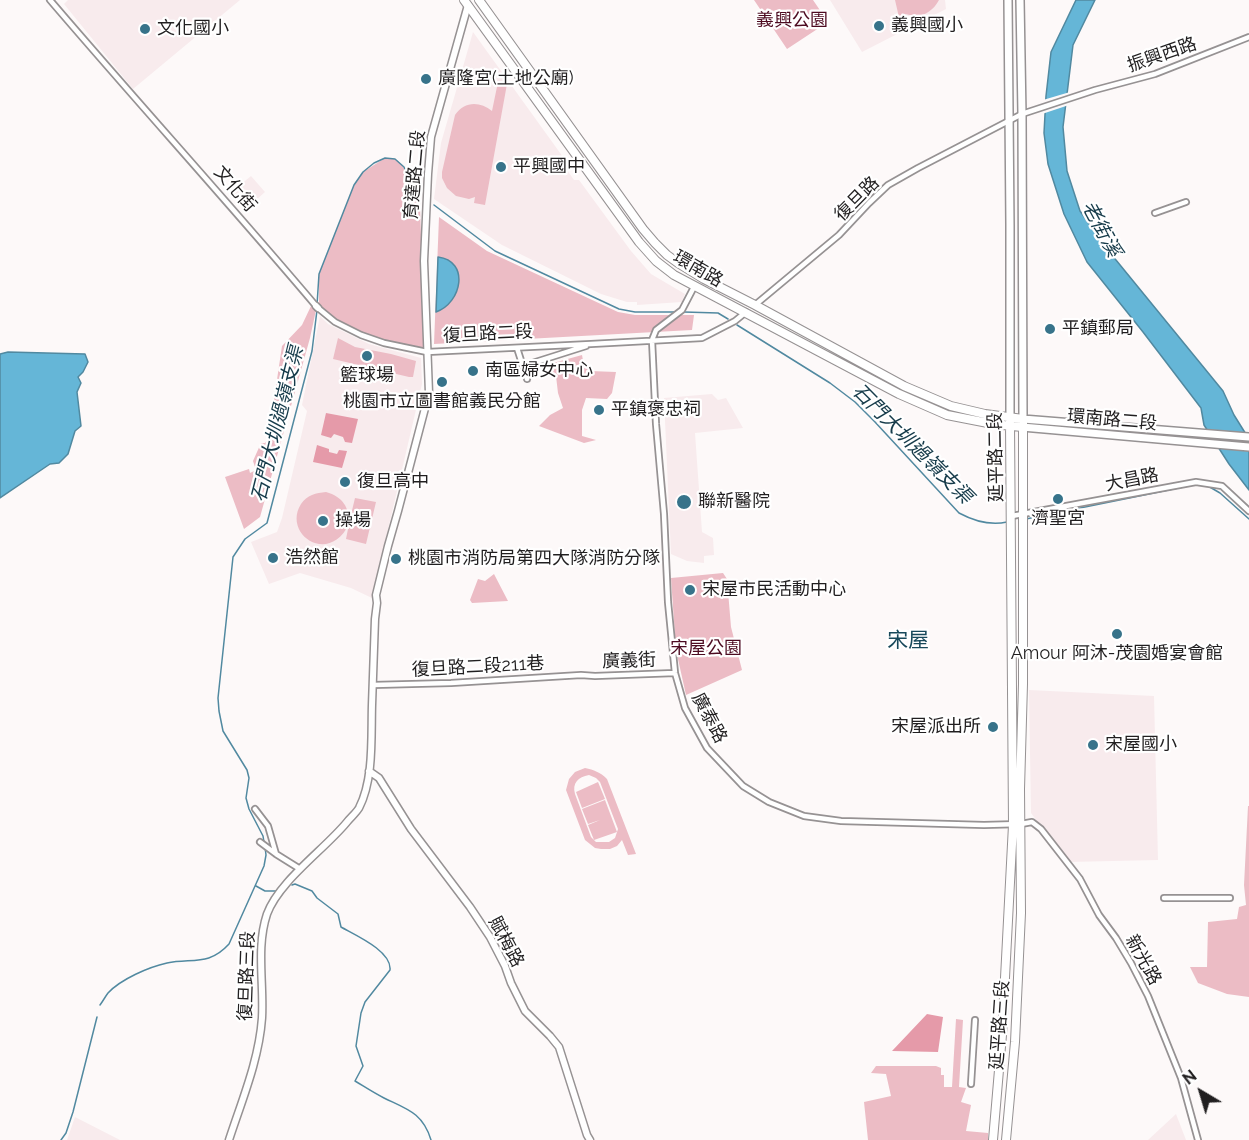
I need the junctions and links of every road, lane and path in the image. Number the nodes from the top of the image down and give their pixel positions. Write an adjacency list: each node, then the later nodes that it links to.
1 (50, 0): 19 (street, 文化街)
2 (479, 0): 9 (main road, 環南路)
3 (1008, 0): 8 (main road, 延平路二段)
4 (1020, 0): 7 (main road, 延平路二段)
5 (468, 2): 10 (main road, 環南路); 19 (street, 育達路二段)
6 (1249, 37): 7 (street, 振興西路)
7 (1022, 114): 8 (street, 復旦路); 23 (main road, 延平路二段)
8 (1009, 120): 14 (street, 復旦路); 22 (main road, 延平路二段)
9 (590, 155): 10 (main road); 14 (main road, 環南路)
10 (581, 162): 13 (main road, 環南路)
11 (1186, 202): 12 (street)
12 (1155, 213)
13 (694, 287): 15 (main road, 環南路); 16 (street)
14 (755, 305): 15 (street, 復旦路二段); 22 (main road, 環南路)
15 (746, 312): 16 (street, 復旦路二段); 22 (main road, 環南路)
16 (652, 340): 17 (street, 復旦路二段); 29 (street, 廣泰路)
17 (591, 344): 18 (street, 復旦路二段); 20 (street)
18 (517, 348): 19 (street, 復旦路二段); 20 (street)
19 (427, 352): 31 (street, 復旦路二段)
20 (523, 366): 21 (street)
21 (527, 379)
22 (1010, 422): 23 (main road, 環南路); 28 (main road, 延平路二段)
23 (1022, 423): 24 (main road, 環南路二段); 25 (main road, 環南路二段); 27 (main road, 延平路二段)
24 (1249, 437)
25 (1249, 447)
26 (1249, 510): 27 (street, 大昌路)
27 (1023, 515): 28 (street, 大昌路); 35 (main road, 延平路二段)
28 (1012, 516): 35 (main road, 延平路二段)
29 (675, 673): 30 (street, 廣義街); 35 (street, 廣泰路)
30 (584, 675): 31 (street, 復旦路二段211巷)
31 (372, 685): 32 (street, 復旦路二段)
32 (369, 771): 34 (street, 復旦路二段); 46 (street, 賦梅路)
33 (255, 809): 37 (street)
34 (358, 809): 38 (street, 復旦路三段)
35 (1017, 824): 41 (main road, 延平路二段); 42 (main road, 延平路二段); 49 (street, 新光路)
36 (261, 842): 37 (street)
37 (276, 854): 38 (street)
38 (300, 869): 45 (street, 復旦路三段)
39 (1164, 898): 40 (street)
40 (1230, 898)
41 (1009, 913): 47 (main road, 延平路三段)
42 (1021, 913): 48 (main road, 延平路三段)
43 (975, 1020): 44 (street)
44 (970, 1084)
45 (229, 1140)
46 (590, 1140)
47 (993, 1140)
48 (1006, 1140)
49 (1198, 1140)

